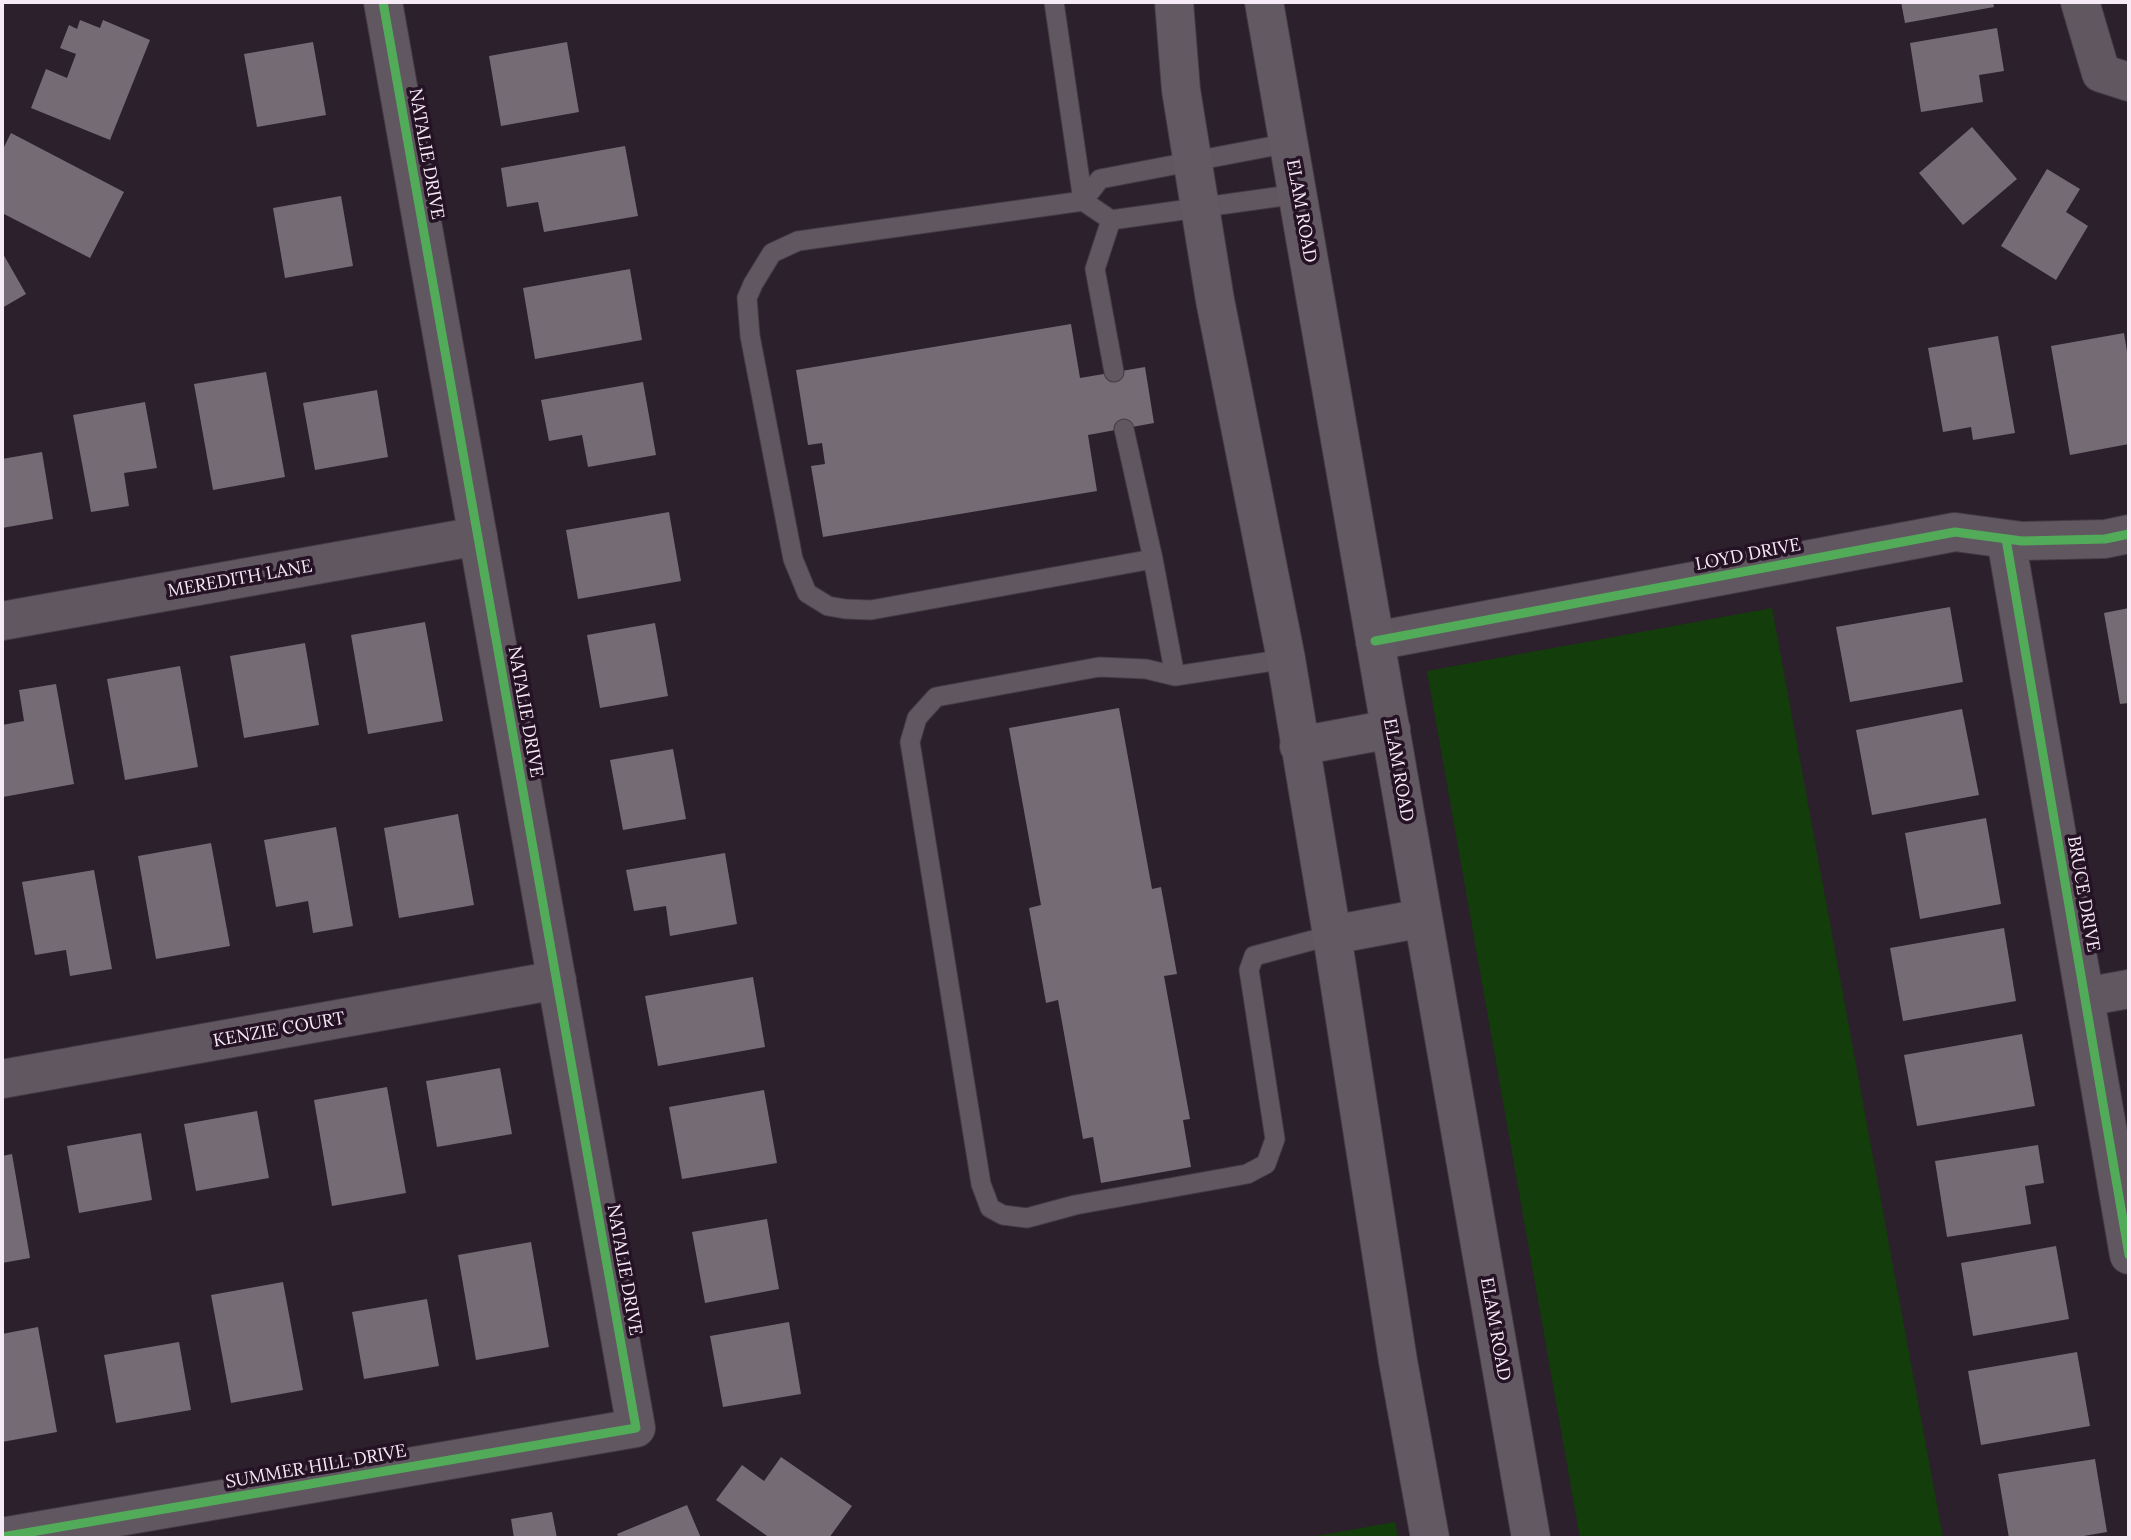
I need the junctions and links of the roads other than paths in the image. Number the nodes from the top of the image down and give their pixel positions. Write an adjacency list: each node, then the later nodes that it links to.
1 (383, 2): 16 (street, NATALIE DRIVE)
2 (1054, 2): 10 (lane)
3 (1174, 2): 8 (main road)
4 (1264, 2): 7 (main road, ELAM ROAD)
5 (2080, 2): 6 (street)
6 (2115, 77)
7 (1289, 143): 8 (lane); 9 (main road, ELAM ROAD)
8 (1192, 162): 10 (lane); 11 (main road)
9 (1298, 194): 11 (lane); 20 (main road, ELAM ROAD)
10 (1083, 201): 12 (lane); 18 (lane)
11 (1200, 209): 12 (lane); 21 (main road)
12 (1111, 220): 13 (lane)
13 (1114, 372)
14 (1124, 429): 18 (lane)
15 (2129, 534): 17 (street, LOYD DRIVE)
16 (478, 536): 19 (street, MEREDITH LANE); 27 (street, NATALIE DRIVE)
17 (2006, 539): 20 (street, LOYD DRIVE); 29 (street, BRUCE DRIVE)
18 (1153, 559): 22 (lane)
19 (2, 621)
20 (1375, 641): 23 (main road, ELAM ROAD)
21 (1286, 659): 22 (lane); 24 (main road)
22 (1175, 676): 26 (lane)
23 (1391, 729): 24 (main road); 25 (main road, ELAM ROAD)
24 (1299, 746): 26 (main road)
25 (1423, 918): 26 (main road); 35 (main road, ELAM ROAD)
26 (1332, 935): 34 (main road)
27 (557, 980): 30 (street, KENZIE COURT); 32 (street, NATALIE DRIVE)
28 (2129, 989): 29 (street)
29 (2085, 997): 31 (street, BRUCE DRIVE)
30 (2, 1079)
31 (2129, 1255)
32 (636, 1428): 33 (street, SUMMER HILL DRIVE)
33 (2, 1537)
34 (1430, 1538)
35 (1531, 1538)

